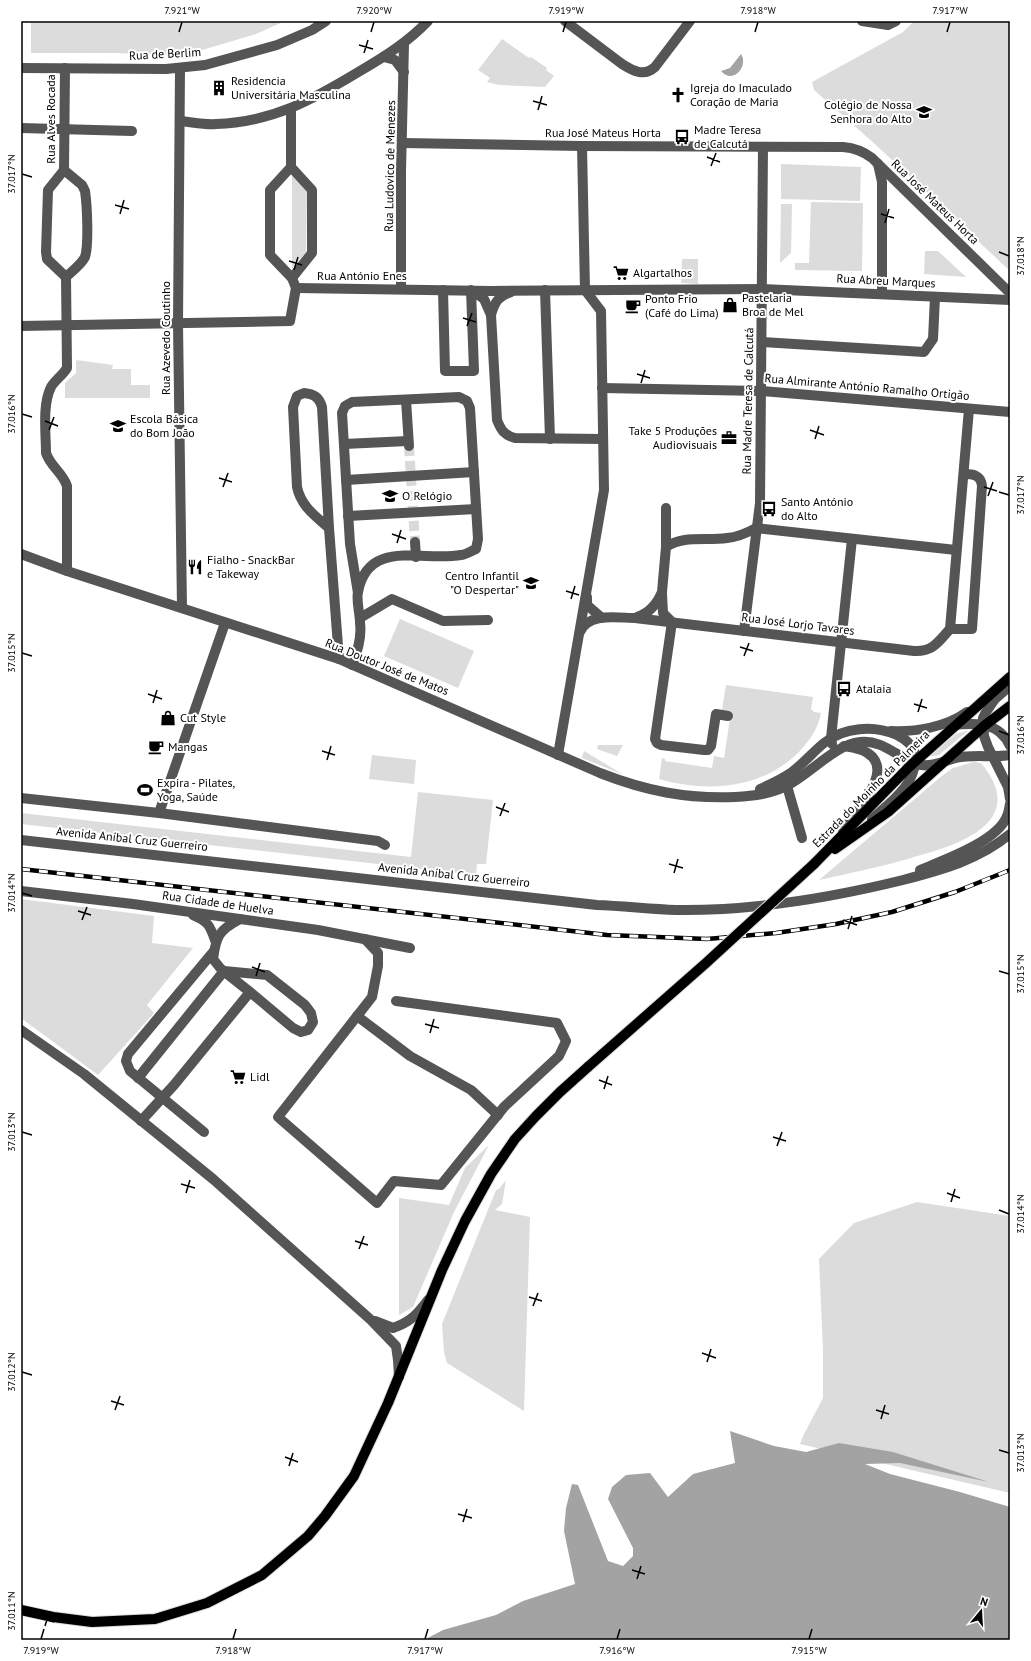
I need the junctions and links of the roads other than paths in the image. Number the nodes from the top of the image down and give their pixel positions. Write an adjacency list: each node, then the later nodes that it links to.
1 (326, 21): 11 (street, Rua de Berlim)
2 (428, 21): 7 (street)
3 (565, 21): 4 (street)
4 (690, 21)
5 (862, 21): 6 (street)
6 (896, 21)
7 (404, 44): 8 (street); 12 (street, Rua Ludovico de Menezes)
8 (384, 57): 12 (street); 13 (street)
9 (21, 68): 10 (street, Rua de Berlim)
10 (64, 68): 11 (street, Rua de Berlim); 16 (street, Rua Alves Rocada)
11 (180, 68): 14 (street, Rua Azevedo Coutinho)
12 (404, 72): 18 (street, Rua Ludovico de Menezes)
13 (291, 109): 14 (street); 22 (street)
14 (180, 121): 41 (street, Rua Azevedo Coutinho)
15 (21, 128): 16 (street)
16 (64, 130): 17 (street); 23 (street, Rua Alves Rocada)
17 (132, 131)
18 (402, 143): 19 (street, Rua José Mateus Horta); 29 (street, Rua Ludovico de Menezes)
19 (582, 146): 20 (street, Rua José Mateus Horta); 35 (street)
20 (763, 147): 21 (street, Rua José Mateus Horta); 30 (street, Rua Madre Teresa de Calcutá)
21 (878, 164): 24 (street, Rua José Mateus Horta); 25 (street)
22 (291, 167): 27 (street); 27 (street)
23 (64, 170): 26 (street, Rua Alves Rocada); 26 (street, Rua Alves Rocada)
24 (901, 187): 25 (street); 36 (street, Rua José Mateus Horta)
25 (882, 195): 37 (street)
26 (66, 277): 42 (street)
27 (292, 278): 28 (street)
28 (296, 288): 29 (street, Rua António Enes); 41 (street)
29 (401, 289): 31 (street, Rua António Enes)
30 (762, 289): 35 (street, Rua Abreu Marques); 37 (street, Rua Abreu Marques); 44 (street, Rua Madre Teresa de Calcutá)
31 (443, 290): 32 (street, Rua António Enes); 32 (street)
32 (471, 290): 33 (street, Rua António Enes); 40 (street)
33 (515, 290): 34 (street, Rua António Enes); 40 (street)
34 (545, 290): 35 (street, Rua António Enes); 50 (street)
35 (585, 290): 45 (street)
36 (1010, 293)
37 (882, 294): 38 (street, Rua Abreu Marques)
38 (935, 296): 39 (street, Rua Abreu Marques); 44 (street)
39 (1010, 300)
40 (491, 315): 50 (street)
41 (178, 324): 42 (street); 71 (street, Rua Azevedo Coutinho)
42 (66, 325): 43 (street); 67 (street)
43 (21, 326)
44 (762, 342): 46 (street, Rua Madre Teresa de Calcutá)
45 (602, 388): 46 (street, Rua Almirante António Ramalho Ortigão); 51 (street)
46 (761, 391): 48 (street, Rua Almirante António Ramalho Ortigão); 60 (street, Rua Madre Teresa de Calcutá)
47 (406, 400): 52 (street); 52 (street); 53 (street)
48 (969, 409): 49 (street, Rua Almirante António Ramalho Ortigão); 54 (street)
49 (1010, 412)
50 (550, 439): 51 (street)
51 (603, 439): 70 (street)
52 (344, 444): 55 (street)
53 (474, 472): 55 (street); 57 (street)
54 (964, 474): 64 (street); 78 (street)
55 (346, 480): 58 (street)
56 (666, 508): 63 (street, Rua José Lorjo Tavares)
57 (476, 509): 58 (street); 66 (street)
58 (348, 516): 69 (street)
59 (329, 528): 59 (street); 82 (street)
60 (756, 528): 61 (street); 63 (street); 79 (street, Rua Madre Teresa de Calcutá)
61 (852, 539): 64 (street); 81 (street)
62 (414, 542): 66 (street)
63 (666, 547): 68 (street, Rua José Lorjo Tavares)
64 (956, 550): 78 (street)
65 (21, 554): 67 (street, Rua Doutor José de Matos)
66 (416, 557): 69 (street)
67 (67, 571): 71 (street, Rua Doutor José de Matos)
68 (662, 592): 74 (street, Rua José Lorjo Tavares); 77 (street)
69 (358, 593): 72 (street)
70 (586, 595): 73 (street); 80 (street)
71 (182, 608): 76 (street, Rua Doutor José de Matos)
72 (360, 618): 75 (street); 83 (street)
73 (602, 618): 74 (street, Rua José Lorjo Tavares); 80 (street, Rua José Lorjo Tavares)
74 (635, 618): 77 (street, Rua José Lorjo Tavares)
75 (488, 620)
76 (225, 622): 82 (street, Rua Doutor José de Matos); 108 (street)
77 (672, 622): 79 (street, Rua José Lorjo Tavares); 88 (street)
78 (950, 628): 81 (street, Rua José Lorjo Tavares)
79 (744, 631): 81 (street, Rua José Lorjo Tavares)
80 (579, 636): 98 (street)
81 (842, 643): 94 (street)
82 (339, 659): 83 (street, Rua Doutor José de Matos)
83 (352, 665): 98 (street, Rua Doutor José de Matos)
84 (1010, 677): 86 (main road, Estrada do Moinho da Palmeira)
85 (1010, 686): 91 (street)
86 (986, 699): 89 (main road, Estrada do Moinho da Palmeira); 90 (street)
87 (1010, 706): 91 (main road, Estrada do Moinho da Palmeira)
88 (728, 716)
89 (956, 725): 90 (street); 91 (street); 102 (main road, Estrada do Moinho da Palmeira)
90 (934, 726): 92 (street)
91 (984, 726): 93 (street); 100 (street); 101 (main road, Estrada do Moinho da Palmeira)
92 (870, 729): 94 (street); 102 (street)
93 (1006, 734): 96 (street)
94 (831, 738): 97 (street); 105 (street)
95 (844, 746): 97 (street); 102 (street); 114 (street)
96 (1010, 746)
97 (834, 754): 103 (street)
98 (558, 755): 105 (street, Rua Doutor José de Matos)
99 (1010, 755): 100 (street)
100 (993, 756): 101 (street); 106 (street)
101 (945, 762): 102 (street); 111 (main road, Estrada do Moinho da Palmeira)
102 (914, 763): 111 (street); 114 (main road, Estrada do Moinho da Palmeira)
103 (787, 786): 105 (street); 110 (street)
104 (21, 798): 108 (street)
105 (718, 798)
106 (1010, 799)
107 (1010, 804): 116 (street)
108 (159, 813): 113 (street)
109 (1010, 834): 116 (street)
110 (802, 838)
111 (852, 838): 115 (main road, Estrada do Moinho da Palmeira)
112 (21, 840): 116 (street, Avenida Aníbal Cruz Guerreiro)
113 (385, 845)
114 (827, 851): 115 (main road, Estrada do Moinho da Palmeira)
115 (814, 864): 134 (main road, bridge)
116 (883, 885)
117 (21, 891): 118 (street, Rua Cidade de Huelva)
118 (184, 911): 119 (street, Rua Cidade de Huelva); 121 (street)
119 (240, 919): 120 (street, Rua Cidade de Huelva); 121 (street)
120 (365, 939): 122 (street, Rua Cidade de Huelva); 127 (street)
121 (216, 940): 123 (street)
122 (410, 948)
123 (214, 951): 124 (street); 129 (street)
124 (224, 971): 125 (street); 125 (street); 129 (street)
125 (250, 992): 130 (street)
126 (396, 1001): 131 (street)
127 (357, 1016): 131 (street); 131 (street)
128 (21, 1030): 132 (street)
129 (138, 1078): 130 (street)
130 (163, 1098): 132 (street); 133 (street)
131 (498, 1115)
132 (141, 1121): 135 (street)
133 (204, 1132)
134 (434, 1292): 135 (street); 136 (main road)
135 (371, 1320): 136 (street)
136 (399, 1377): 137 (main road)
137 (21, 1610)

